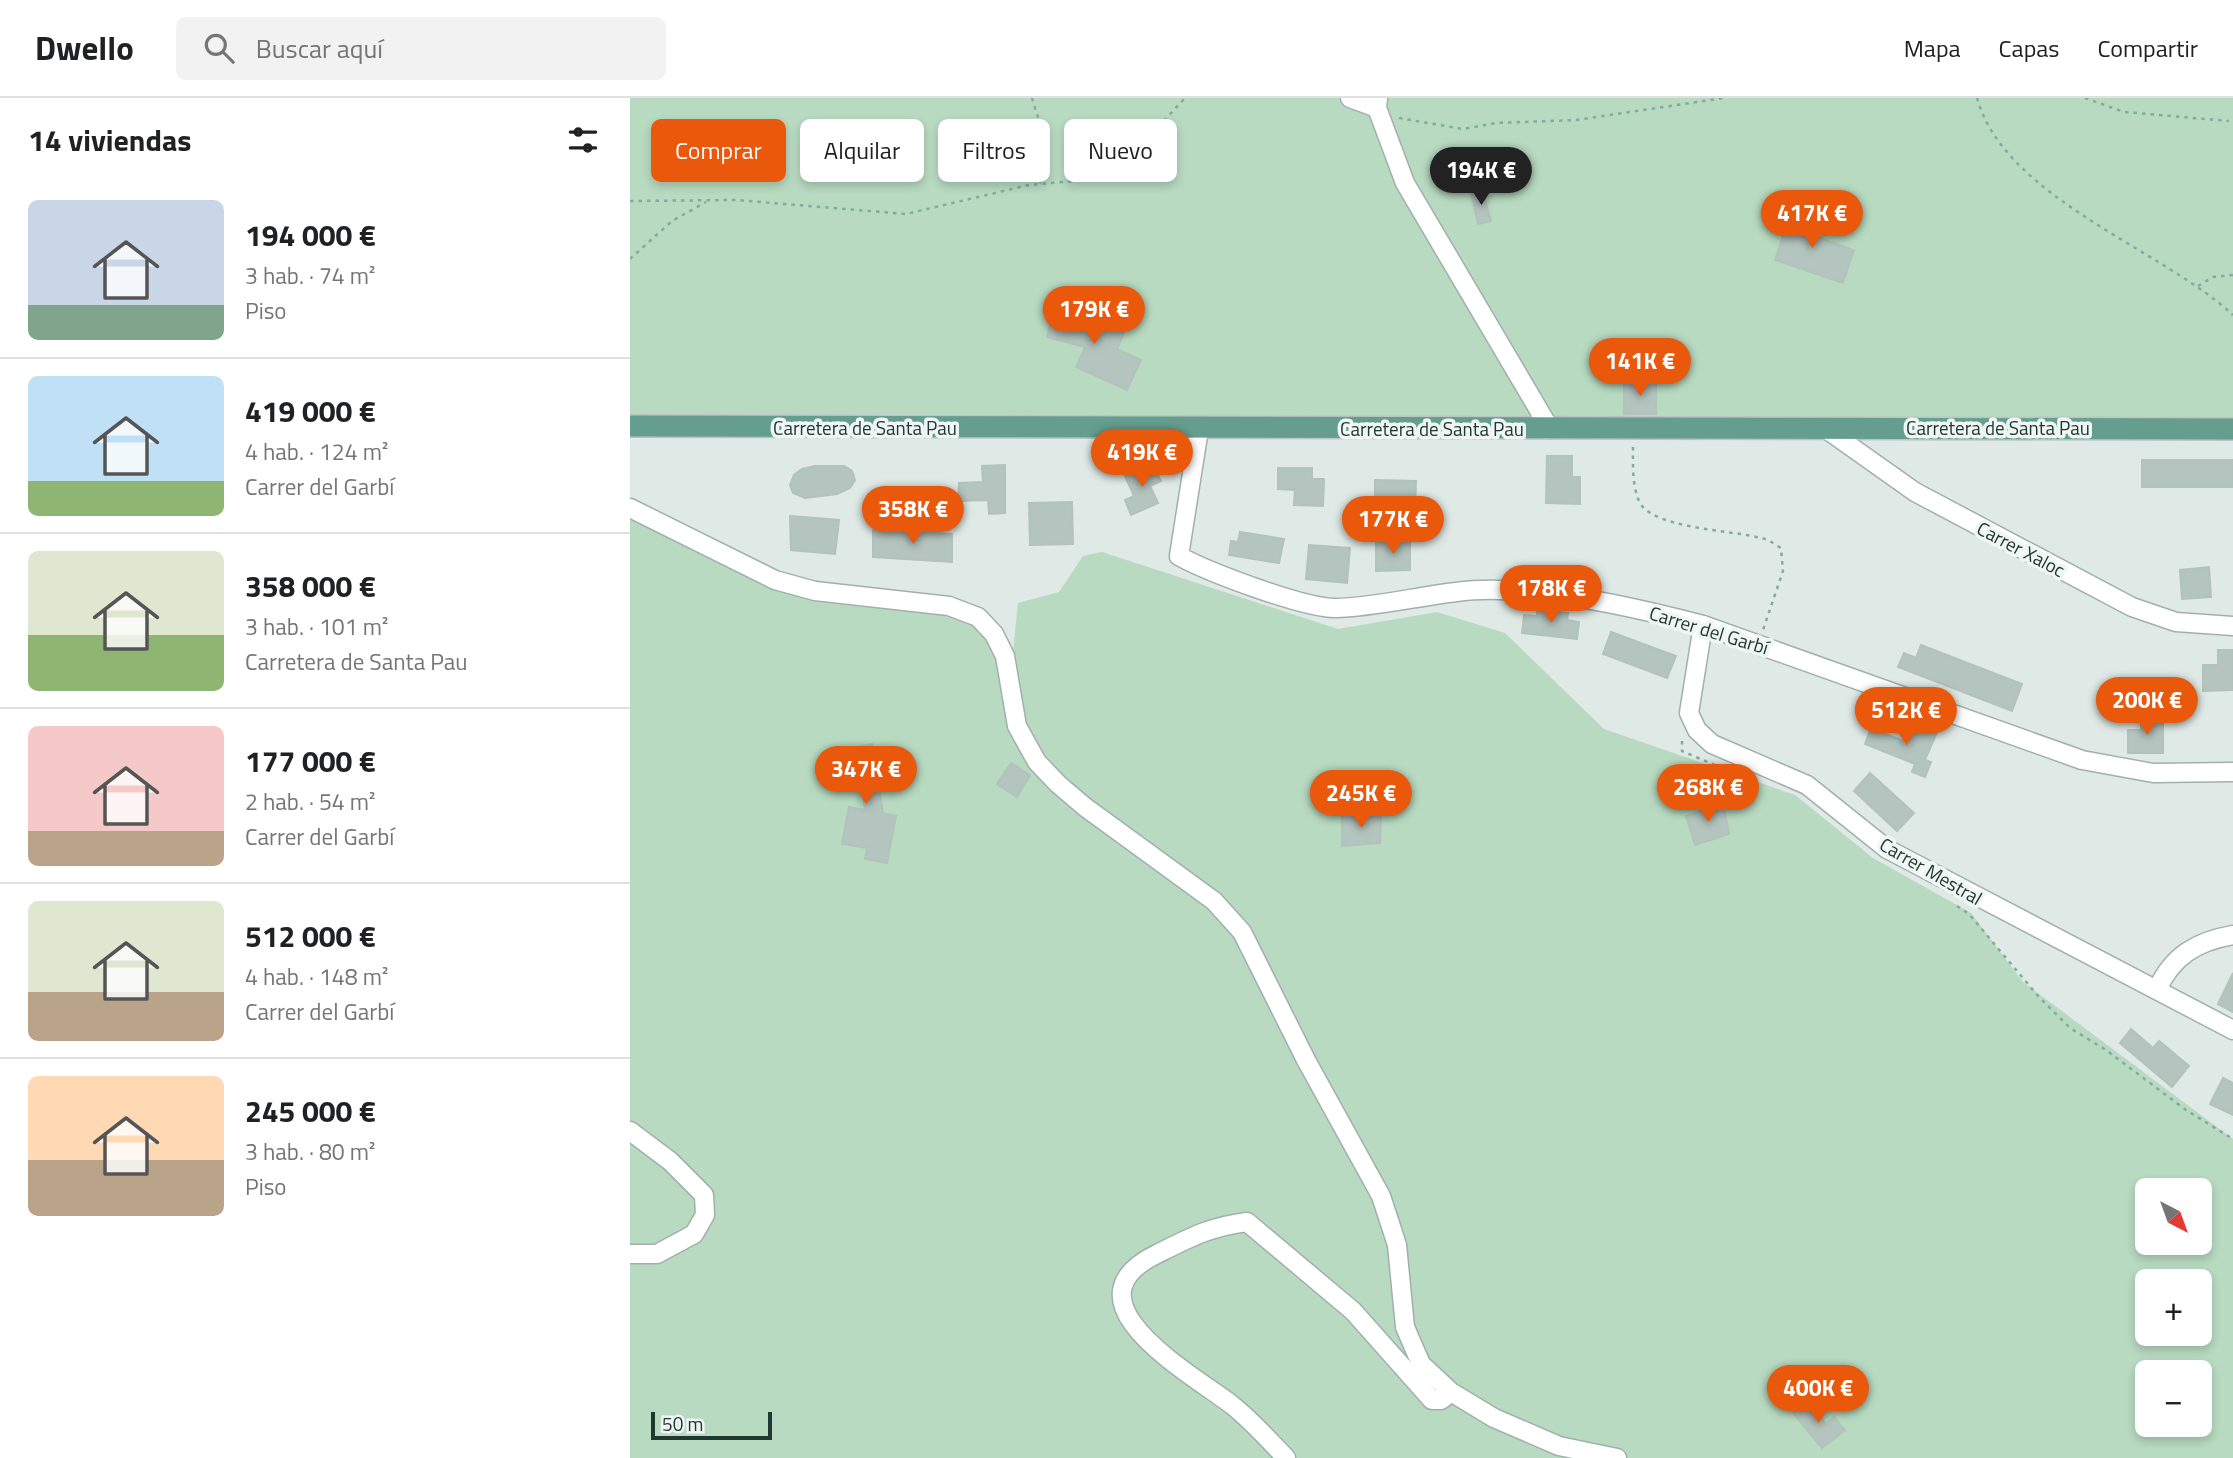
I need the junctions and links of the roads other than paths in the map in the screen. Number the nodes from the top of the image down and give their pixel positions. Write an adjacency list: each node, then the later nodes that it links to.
1 (1350, 98): 2 (street)
2 (1377, 103): 5 (street)
3 (630, 426): 4 (main road, Carretera de Santa Pau)
4 (1199, 429): 5 (main road, Carretera de Santa Pau); 9 (street, Carrer del Garbí)
5 (1550, 429): 6 (main road, Carretera de Santa Pau)
6 (1826, 429): 7 (main road, Carretera de Santa Pau); 10 (street, Carrer Xaloc)
7 (2233, 429)
8 (630, 508): 17 (street)
9 (1703, 625): 11 (street, Carrer del Garbí); 13 (street, Carrer Mestral)
10 (2233, 626)
11 (2233, 772)
12 (2233, 936): 13 (street)
13 (2157, 990): 14 (street, Carrer Mestral)
14 (2233, 1030)
15 (630, 1131): 16 (street)
16 (630, 1254)
17 (1451, 1392): 18 (street); 19 (street)
18 (1286, 1458)
19 (1616, 1458)

